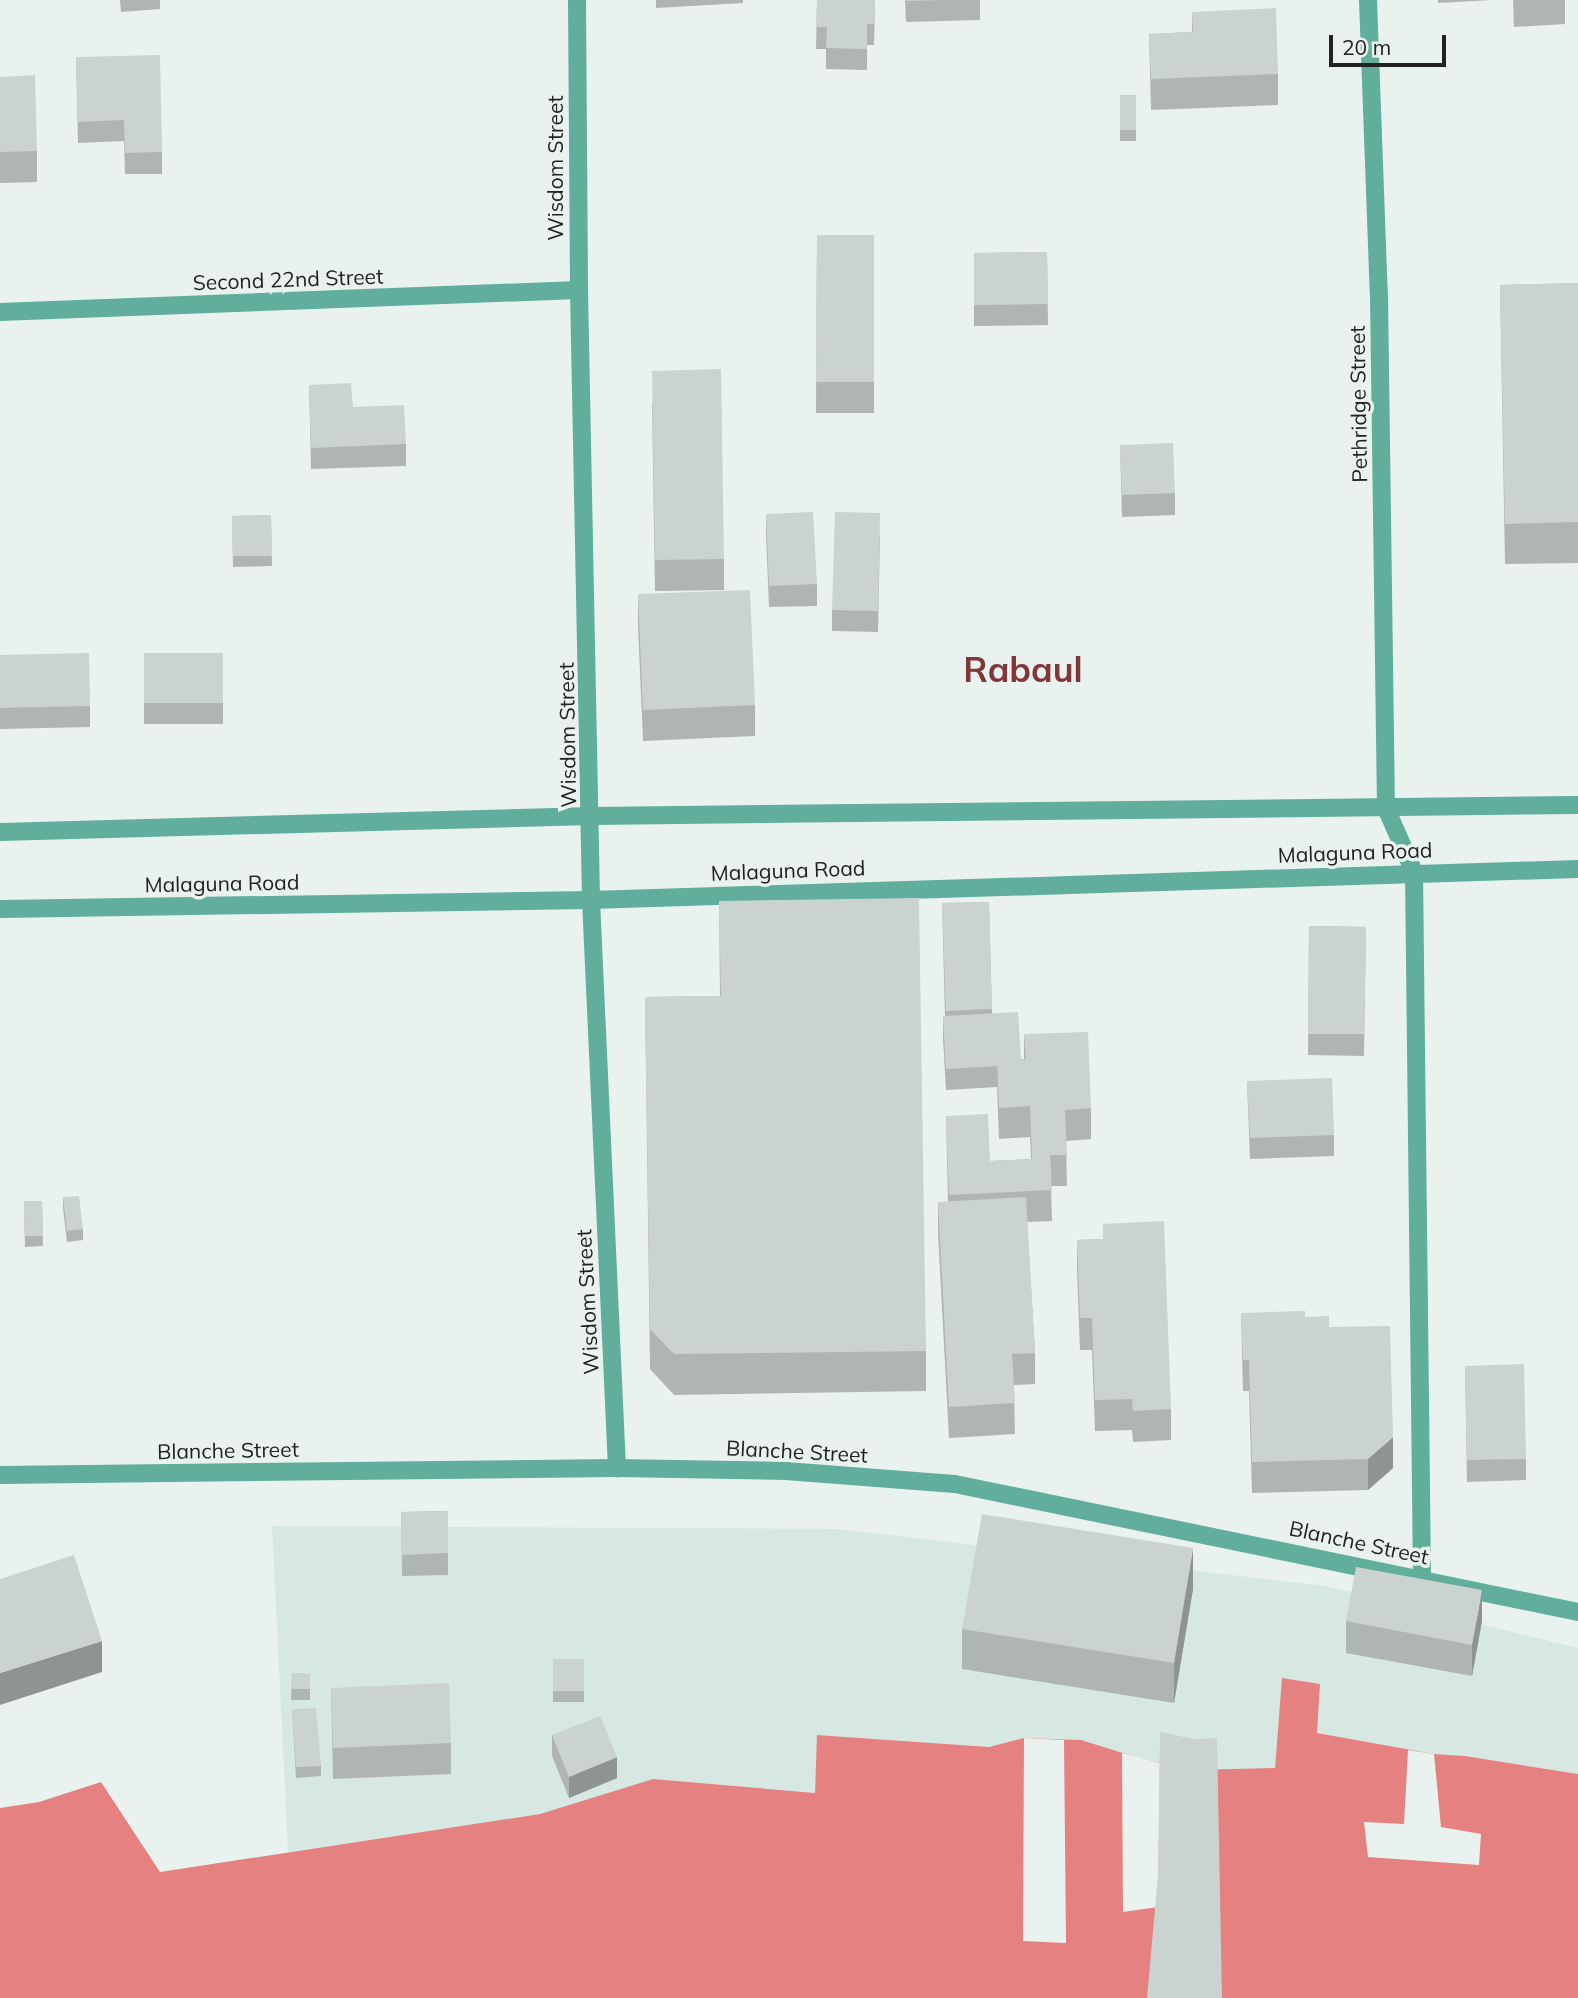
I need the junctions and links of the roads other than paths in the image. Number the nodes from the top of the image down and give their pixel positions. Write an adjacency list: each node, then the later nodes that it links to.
1 (577, 0): 3 (street, Wisdom Street)
2 (1368, 0): 6 (street, Pethridge Street)
3 (579, 290): 4 (street, Second 22nd Street); 7 (street, Wisdom Street)
4 (0, 312)
5 (1578, 805): 6 (street, Malaguna Road)
6 (1386, 808): 7 (street, Malaguna Road); 10 (street)
7 (592, 816): 8 (street, Malaguna Road); 11 (street, Wisdom Street)
8 (0, 832)
9 (1578, 869): 10 (street, Malaguna Road)
10 (1414, 873): 11 (street, Malaguna Road); 15 (street)
11 (592, 900): 12 (street, Malaguna Road); 13 (street, Wisdom Street)
12 (0, 909)
13 (617, 1468): 14 (street, Blanche Street); 15 (street, Blanche Street)
14 (0, 1475)
15 (1422, 1578): 16 (street, Blanche Street)
16 (1578, 1612)

